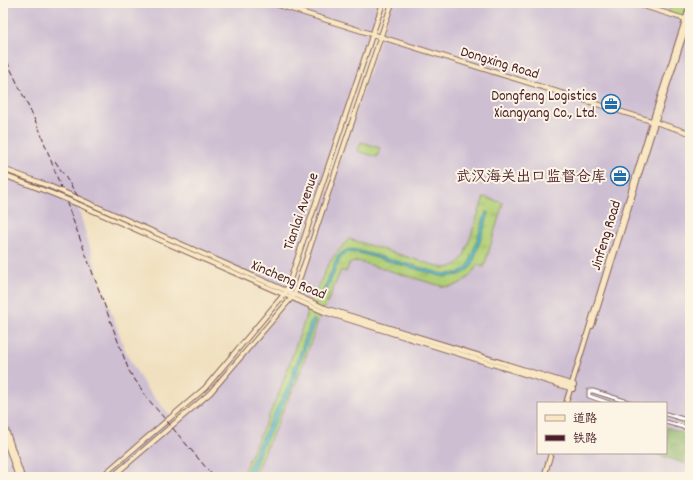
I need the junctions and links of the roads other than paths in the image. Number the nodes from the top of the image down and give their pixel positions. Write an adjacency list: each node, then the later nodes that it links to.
1 (272, 3): 7 (main road, Dongxing Road)
2 (384, 3): 7 (main road, Tianlai Avenue)
3 (392, 3): 8 (main road, Tianlai Avenue)
4 (634, 3): 6 (main road)
5 (690, 5): 6 (main road, Jinfeng Road)
6 (688, 18): 9 (main road, Jinfeng Road)
7 (372, 34): 8 (main road, Dongxing Road); 13 (main road, Tianlai Avenue)
8 (380, 37): 9 (main road, Dongxing Road); 14 (main road, Tianlai Avenue)
9 (654, 122): 10 (main road, Dongxing Road); 15 (main road, Jinfeng Road)
10 (690, 133)
11 (3, 169): 13 (main road, Xincheng Road, bridge)
12 (3, 175): 13 (main road, Xincheng Road, bridge)
13 (284, 293): 14 (main road, Xincheng Road); 27 (main road, Tianlai Avenue)
14 (293, 296): 15 (main road, Xincheng Road); 28 (main road, Tianlai Avenue)
15 (572, 387): 16 (main road, Jinfeng Road)
16 (568, 402)
17 (606, 402): 18 (street)
18 (628, 402)
19 (667, 414): 22 (street)
20 (3, 421): 26 (main road)
21 (667, 422): 22 (street)
22 (690, 422)
23 (3, 433): 25 (main road)
24 (552, 454): 29 (main road)
25 (18, 477)
26 (22, 477)
27 (101, 477)
28 (112, 477)
29 (545, 477)

